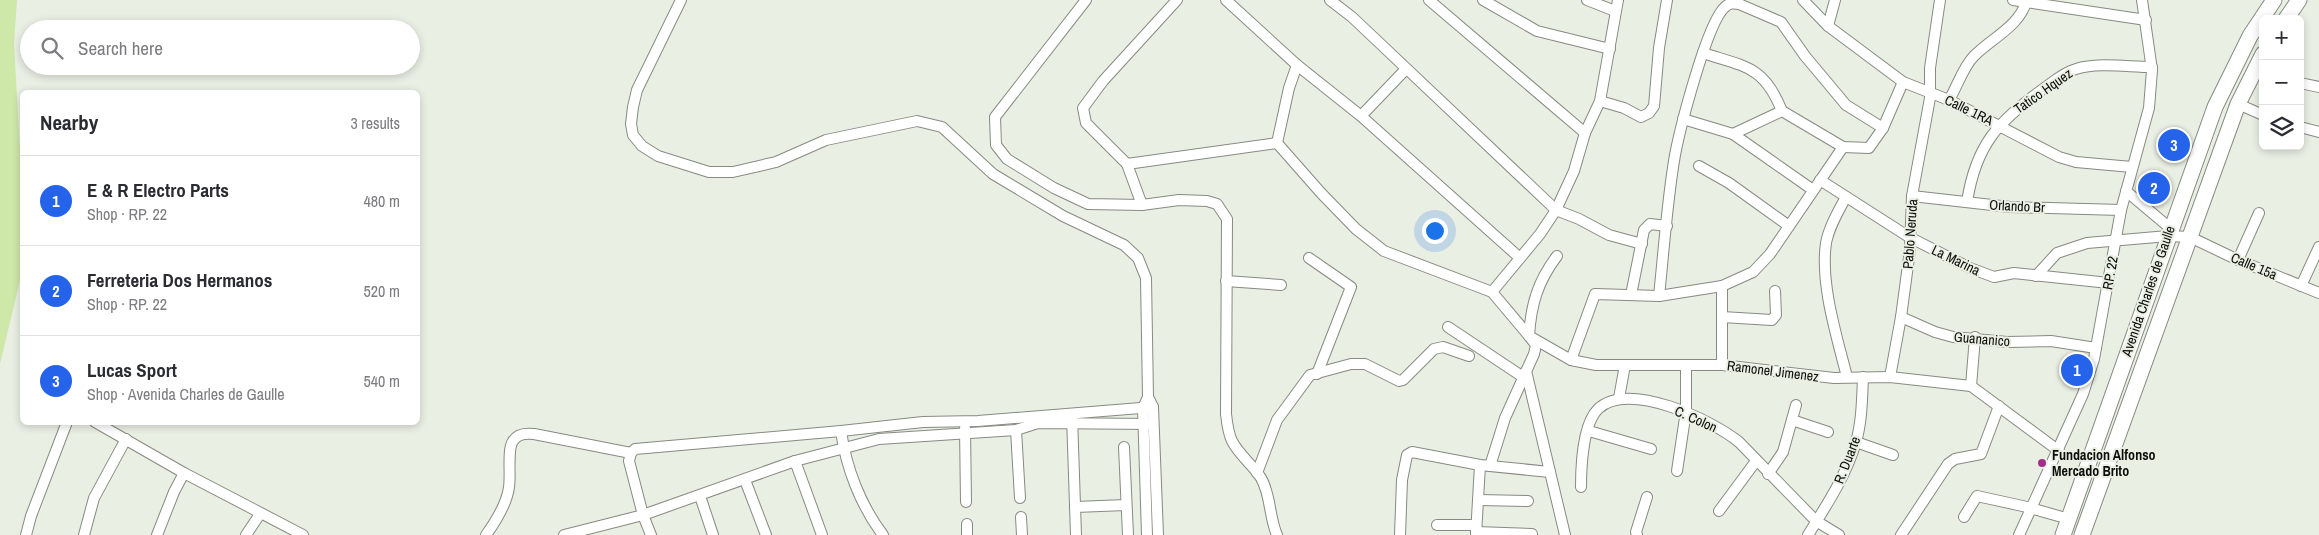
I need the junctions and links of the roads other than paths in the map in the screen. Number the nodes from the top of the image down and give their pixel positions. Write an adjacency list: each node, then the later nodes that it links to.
1 (681, 0): 104 (street)
2 (1086, 0): 57 (street)
3 (1177, 0): 48 (street)
4 (1226, 0): 25 (street)
5 (1330, 0): 28 (street)
6 (1429, 0): 44 (street)
7 (1483, 0): 23 (street)
8 (1587, 0): 19 (street)
9 (1667, 0): 34 (street)
10 (1803, 0): 22 (street, Calle 1RA)
11 (1835, 0): 22 (street)
12 (1940, 0): 32 (street, Pablo Neruda)
13 (2013, 0): 17 (street)
14 (2142, 0): 21 (street, RP. 22)
15 (2273, 0): 63 (main road, Avenida Charles de Gaulle)
16 (2298, 0): 20 (main road)
17 (2027, 1): 21 (street); 33 (street)
18 (1737, 2): 24 (street); 41 (street)
19 (1617, 5): 23 (street)
20 (2289, 15)
21 (2146, 20): 26 (street, RP. 22)
22 (1829, 21): 29 (street, Calle 1RA)
23 (1610, 49): 34 (street)
24 (1703, 53): 36 (street); 39 (street)
25 (1297, 65): 38 (street); 46 (street)
26 (2152, 67): 40 (street, Tatico Hquez); 50 (street, RP. 22)
27 (2259, 67): 35 (main road, Avenida Charles de Gaulle)
28 (1406, 69): 38 (street); 58 (street)
29 (1903, 82): 32 (street, Calle 1RA); 41 (street)
30 (2304, 85): 31 (street)
31 (2319, 87)
32 (1929, 92): 33 (street, Calle 1RA); 54 (street, Pablo Neruda)
33 (1949, 100): 40 (street, Calle 1RA)
34 (1600, 101): 44 (street)
35 (2238, 104): 37 (street); 65 (main road, Avenida Charles de Gaulle)
36 (1782, 111): 45 (street); 47 (street)
37 (2259, 112)
38 (1361, 116): 71 (street)
39 (1683, 119): 45 (street); 61 (street)
40 (1998, 125): 50 (street, Calle 1RA); 56 (street, Tatico Hquez)
41 (1882, 128): 47 (street)
42 (2304, 128): 43 (street)
43 (2319, 132)
44 (1584, 134): 58 (street)
45 (1733, 134): 52 (street)
46 (1277, 143): 48 (street); 80 (street)
47 (1843, 147): 51 (street)
48 (1127, 164): 57 (street)
49 (1699, 166): 62 (street)
50 (2132, 167): 53 (street, RP. 22)
51 (1820, 180): 52 (street); 55 (street, La Marina)
52 (1813, 190): 62 (street)
53 (2126, 191): 59 (street, RP. 22); 63 (street)
54 (1912, 196): 56 (street, Orlando Br); 64 (street, Pablo Neruda)
55 (1846, 197): 64 (street, La Marina); 97 (street)
56 (1967, 202): 59 (street, Orlando Br)
57 (1142, 205): 74 (street)
58 (1556, 210): 67 (street); 71 (street)
59 (2121, 210): 66 (street, RP. 22)
60 (2259, 212): 72 (street)
61 (1667, 226): 67 (street); 83 (street)
62 (1789, 226): 77 (street)
63 (2169, 232): 65 (street); 66 (street); 149 (main road, Avenida Charles de Gaulle)
64 (1910, 237): 73 (street, La Marina); 85 (street, Pablo Neruda)
65 (2190, 237): 72 (street, Calle 15a); 181 (main road, Avenida Charles de Gaulle)
66 (2116, 239): 73 (street); 75 (street, RP. 22)
67 (1642, 244): 82 (street)
68 (2319, 247): 78 (street)
69 (1557, 256): 87 (street)
70 (1308, 258): 95 (street)
71 (1520, 258): 80 (street)
72 (2238, 260): 78 (street, Calle 15a)
73 (2036, 276): 75 (street, La Marina)
74 (1226, 281): 76 (street); 131 (street)
75 (2109, 283): 89 (street, RP. 22)
76 (1281, 285)
77 (1722, 286): 83 (street); 84 (street)
78 (2302, 286): 81 (street, Calle 15a)
79 (1775, 291): 84 (street)
80 (1492, 292): 87 (street, Ramonel Jimenez)
81 (2319, 293)
82 (1631, 296): 83 (street); 91 (street)
83 (1659, 296)
84 (1722, 317): 94 (street)
85 (1901, 317): 88 (street, Guananico); 99 (street, Pablo Neruda)
86 (1448, 327): 96 (street)
87 (1529, 336): 91 (street, Ramonel Jimenez); 96 (street)
88 (1975, 337): 89 (street, Guananico); 100 (street)
89 (2096, 348): 122 (street, RP. 22)
90 (1469, 356): 95 (street)
91 (1571, 360): 92 (street, Ramonel Jimenez)
92 (1625, 365): 93 (street, Ramonel Jimenez); 101 (street)
93 (1686, 365): 94 (street, Ramonel Jimenez); 105 (street)
94 (1722, 365): 97 (street, Ramonel Jimenez)
95 (1317, 374): 131 (street)
96 (1525, 374): 127 (street); 129 (street)
97 (1846, 377): 98 (street, Ramonel Jimenez)
98 (1863, 377): 99 (street, Ramonel Jimenez); 118 (street, R. Duarte)
99 (1890, 377): 100 (street, Ramonel Jimenez)
100 (1971, 386): 103 (street, Ramonel Jimenez)
101 (1619, 398): 105 (street, C. Colon); 114 (street)
102 (1796, 405): 107 (street)
103 (1999, 406): 122 (street, Ramonel Jimenez); 178 (street)
104 (1148, 407): 106 (street); 109 (street)
105 (1686, 411): 126 (street, C. Colon); 128 (street)
106 (1072, 417): 108 (street); 109 (street); 112 (street); 142 (street)
107 (1792, 420): 115 (street); 132 (street)
108 (966, 421): 113 (street); 116 (street)
109 (1148, 424): 170 (street); 171 (street)
110 (65, 425): 155 (street)
111 (100, 425): 117 (street)
112 (1016, 430): 116 (street); 136 (street)
113 (841, 431): 120 (street); 123 (street)
114 (1589, 431): 121 (street); 134 (street)
115 (1828, 432)
116 (965, 433): 120 (street); 140 (street)
117 (126, 439): 130 (street); 156 (street)
118 (1856, 442): 124 (street); 150 (street, R. Duarte)
119 (1124, 447): 141 (street)
120 (843, 448): 125 (street); 166 (street)
121 (1650, 449)
122 (2059, 451): 143 (street, RP. 22)
123 (631, 453): 146 (street); 160 (street)
124 (1893, 455)
125 (795, 461): 133 (street); 165 (street)
126 (1756, 461): 132 (street, C. Colon); 144 (street)
127 (1485, 465): 129 (street); 138 (street); 173 (street)
128 (1677, 471)
129 (1550, 472): 174 (street)
130 (184, 473): 145 (street); 157 (street)
131 (1257, 473): 172 (street)
132 (1768, 474): 150 (street, C. Colon)
133 (745, 480): 135 (street); 164 (street)
134 (1581, 487)
135 (700, 496): 146 (street); 163 (street)
136 (1020, 498)
137 (1648, 498): 175 (street)
138 (1479, 500): 139 (street); 152 (street)
139 (1528, 501)
140 (966, 502)
141 (1126, 505): 142 (street); 169 (street)
142 (1075, 507): 168 (street)
143 (2032, 509): 147 (street); 149 (street); 179 (street, RP. 22)
144 (1719, 511)
145 (260, 514): 158 (street); 159 (street)
146 (643, 515): 153 (street); 162 (street)
147 (1964, 516)
148 (1021, 517): 167 (street)
149 (2069, 519): 180 (main road, Avenida Charles de Gaulle)
150 (1816, 522): 176 (street, R. Duarte); 177 (street, C. Colon)
151 (1437, 525): 152 (street)
152 (1476, 530): 154 (street)
153 (596, 531): 161 (street)
154 (1532, 534)
155 (26, 535)
156 (84, 535)
157 (157, 535)
158 (246, 535)
159 (303, 535)
160 (486, 535)
161 (566, 535)
162 (651, 535)
163 (713, 535)
164 (766, 535)
165 (822, 535)
166 (883, 535)
167 (1022, 535)
168 (1076, 535)
169 (1128, 535)
170 (1148, 535)
171 (1158, 535)
172 (1277, 535)
173 (1400, 535)
174 (1565, 535)
175 (1637, 535)
176 (1808, 535)
177 (1839, 535)
178 (1901, 535)
179 (2019, 535)
180 (2063, 535)
181 (2082, 535)

